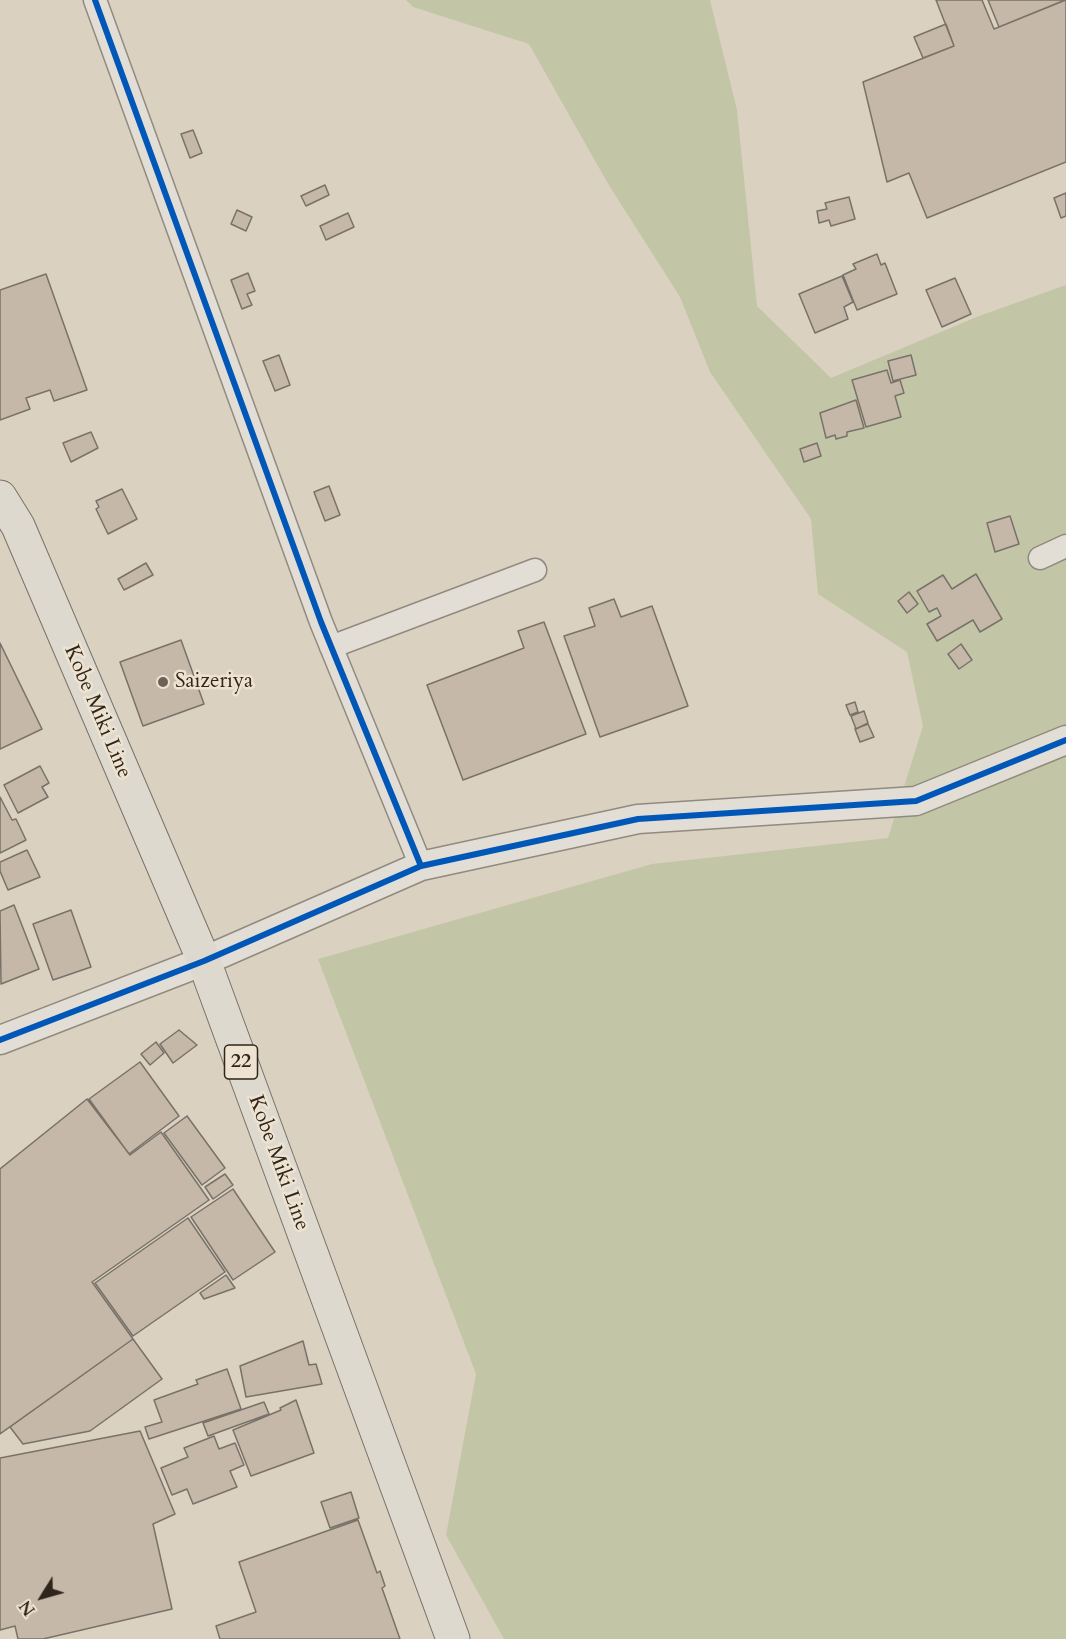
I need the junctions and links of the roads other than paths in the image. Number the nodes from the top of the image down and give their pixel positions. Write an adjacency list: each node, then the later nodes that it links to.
1 (95, 0): 6 (street)
2 (0, 496): 9 (main road, Kobe Miki Line / 22)
3 (1066, 546): 4 (street)
4 (1040, 558)
5 (535, 570): 6 (street)
6 (331, 647): 8 (street)
7 (1066, 740): 8 (street)
8 (421, 866): 9 (street)
9 (204, 961): 10 (street); 11 (main road, Kobe Miki Line / 22)
10 (0, 1040)
11 (453, 1639)

